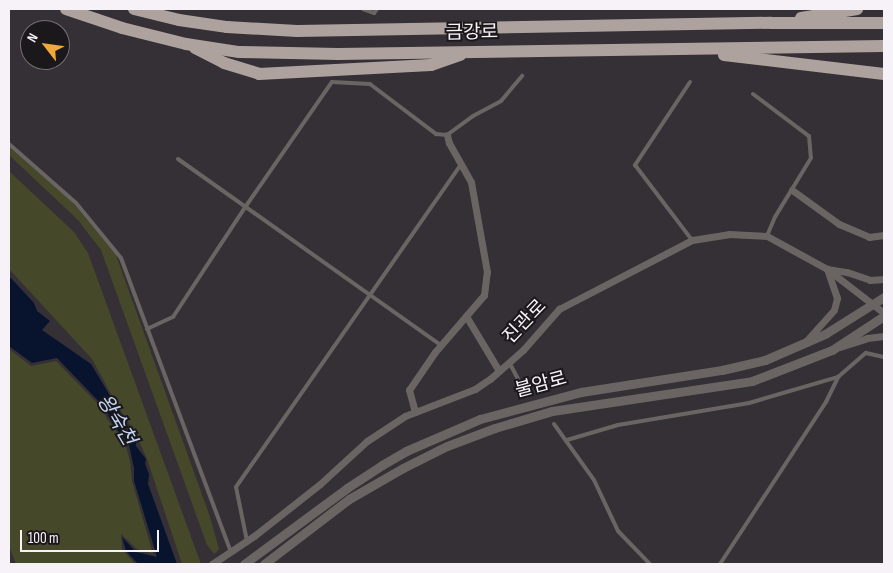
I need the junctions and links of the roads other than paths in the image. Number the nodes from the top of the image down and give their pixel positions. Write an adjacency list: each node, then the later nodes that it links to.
1 (66, 9): 8 (highway, 금강로)
2 (134, 9): 6 (highway, 금강로)
3 (363, 9): 4 (lane)
4 (377, 9)
5 (857, 9): 6 (highway)
6 (771, 23): 7 (highway, 금강로)
7 (884, 23)
8 (186, 44): 11 (highway, 금강로); 11 (highway)
9 (884, 46): 10 (highway, 금강로)
10 (692, 50): 11 (highway, 금강로); 12 (highway)
11 (471, 52)
12 (884, 74)
13 (522, 76): 16 (lane)
14 (690, 82): 24 (lane)
15 (752, 94): 20 (lane)
16 (447, 135): 19 (street); 21 (lane)
17 (9, 144): 32 (lane)
18 (178, 159): 21 (lane)
19 (461, 164): 27 (lane); 31 (street)
20 (792, 190): 22 (street); 23 (lane)
21 (246, 206): 27 (lane); 32 (lane)
22 (884, 235)
23 (767, 236): 24 (street, 진관로); 25 (street, 진관로)
24 (692, 240): 38 (street, 진관로)
25 (827, 269): 26 (street); 29 (street, 진관로); 35 (street)
26 (884, 279)
27 (371, 294): 34 (lane); 45 (lane)
28 (884, 297): 29 (street, 불암로)
29 (874, 305): 30 (street, 진관로); 35 (street, 불암로)
30 (884, 314): 36 (street, 불암로)
31 (466, 316): 34 (street); 39 (street)
32 (146, 329): 46 (lane)
33 (884, 336): 36 (street)
34 (441, 344): 42 (street)
35 (803, 344): 48 (street, 불암로)
36 (832, 350): 49 (street, 불암로)
37 (884, 357): 40 (lane)
38 (509, 362): 39 (street, 진관로); 41 (lane)
39 (499, 371): 42 (street, 진관로)
40 (838, 377): 44 (lane); 51 (lane)
41 (527, 396)
42 (415, 412): 45 (street, 진관로)
43 (554, 424): 44 (lane)
44 (567, 440): 50 (lane)
45 (247, 541): 46 (street, 진관로)
46 (231, 552): 47 (street, 진관로)
47 (213, 563)
48 (244, 564)
49 (264, 564)
50 (650, 564)
51 (720, 564)

